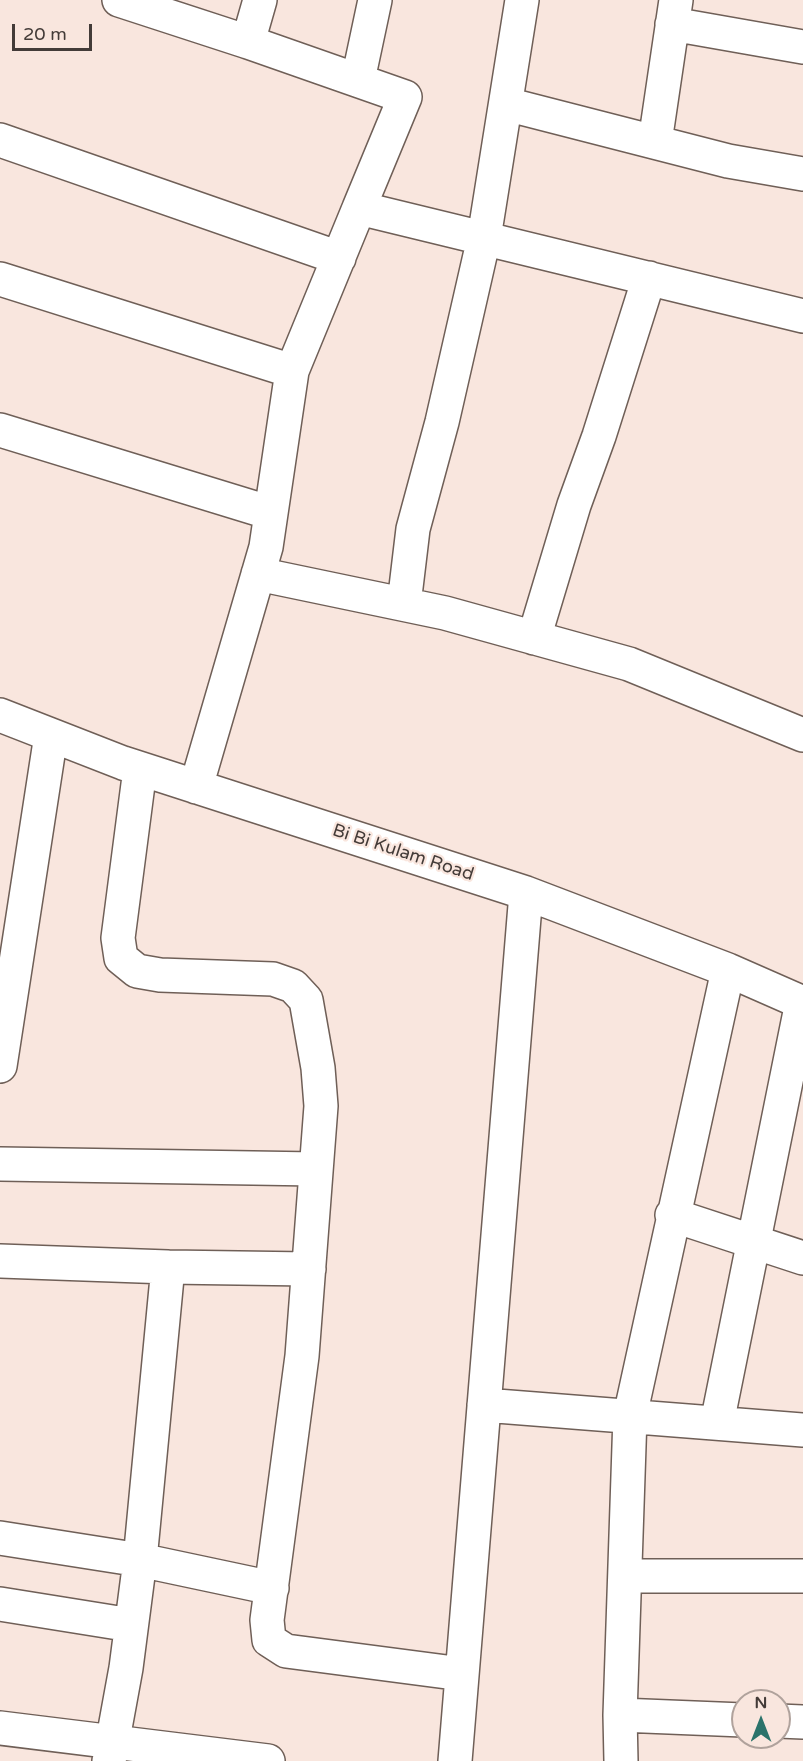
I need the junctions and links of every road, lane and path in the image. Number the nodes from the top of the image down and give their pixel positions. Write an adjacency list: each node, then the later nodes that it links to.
1 (118, 0): 6 (street)
2 (261, 0): 6 (street)
3 (375, 0): 8 (street)
4 (522, 0): 9 (street)
5 (674, 12): 7 (street); 11 (street)
6 (248, 42): 8 (street)
7 (803, 47)
8 (358, 80): 13 (street)
9 (506, 104): 11 (street); 14 (street)
10 (0, 140): 15 (street)
11 (655, 142): 12 (street)
12 (803, 174)
13 (359, 208): 14 (street); 15 (street)
14 (484, 238): 16 (street); 23 (street)
15 (339, 258): 19 (street)
16 (649, 278): 18 (street); 24 (street)
17 (0, 279): 19 (street)
18 (803, 316)
19 (292, 371): 21 (street)
20 (0, 430): 21 (street)
21 (271, 513): 22 (street)
22 (258, 574): 23 (street); 29 (street)
23 (404, 604): 24 (street)
24 (534, 638): 27 (street)
25 (0, 715): 26 (street, Bi Bi Kulam Road)
26 (51, 735): 28 (street, Bi Bi Kulam Road); 33 (street)
27 (803, 735)
28 (140, 769): 29 (street, Bi Bi Kulam Road); 35 (street)
29 (196, 787): 30 (street, Bi Bi Kulam Road)
30 (526, 893): 31 (street, Bi Bi Kulam Road); 42 (street)
31 (728, 970): 32 (street, Bi Bi Kulam Road); 36 (street)
32 (802, 1002): 37 (street)
33 (0, 1066)
34 (0, 1164): 35 (street)
35 (316, 1170): 41 (street)
36 (672, 1215): 37 (street); 43 (street)
37 (753, 1242): 38 (street); 44 (street)
38 (803, 1258)
39 (0, 1261): 40 (street)
40 (168, 1267): 41 (street); 47 (street)
41 (309, 1269): 50 (street)
42 (484, 1405): 43 (street); 53 (street)
43 (630, 1416): 44 (street); 48 (street)
44 (717, 1423): 45 (street)
45 (803, 1430)
46 (0, 1538): 47 (street)
47 (140, 1560): 50 (street); 52 (street)
48 (625, 1576): 49 (street); 54 (street)
49 (803, 1576)
50 (272, 1588): 53 (street)
51 (0, 1604): 52 (street)
52 (131, 1625): 57 (street)
53 (462, 1674): 59 (street)
54 (620, 1715): 55 (street); 60 (street)
55 (731, 1720)
56 (0, 1728): 57 (street)
57 (110, 1751): 58 (street)
58 (268, 1761)
59 (455, 1761)
60 (621, 1761)

